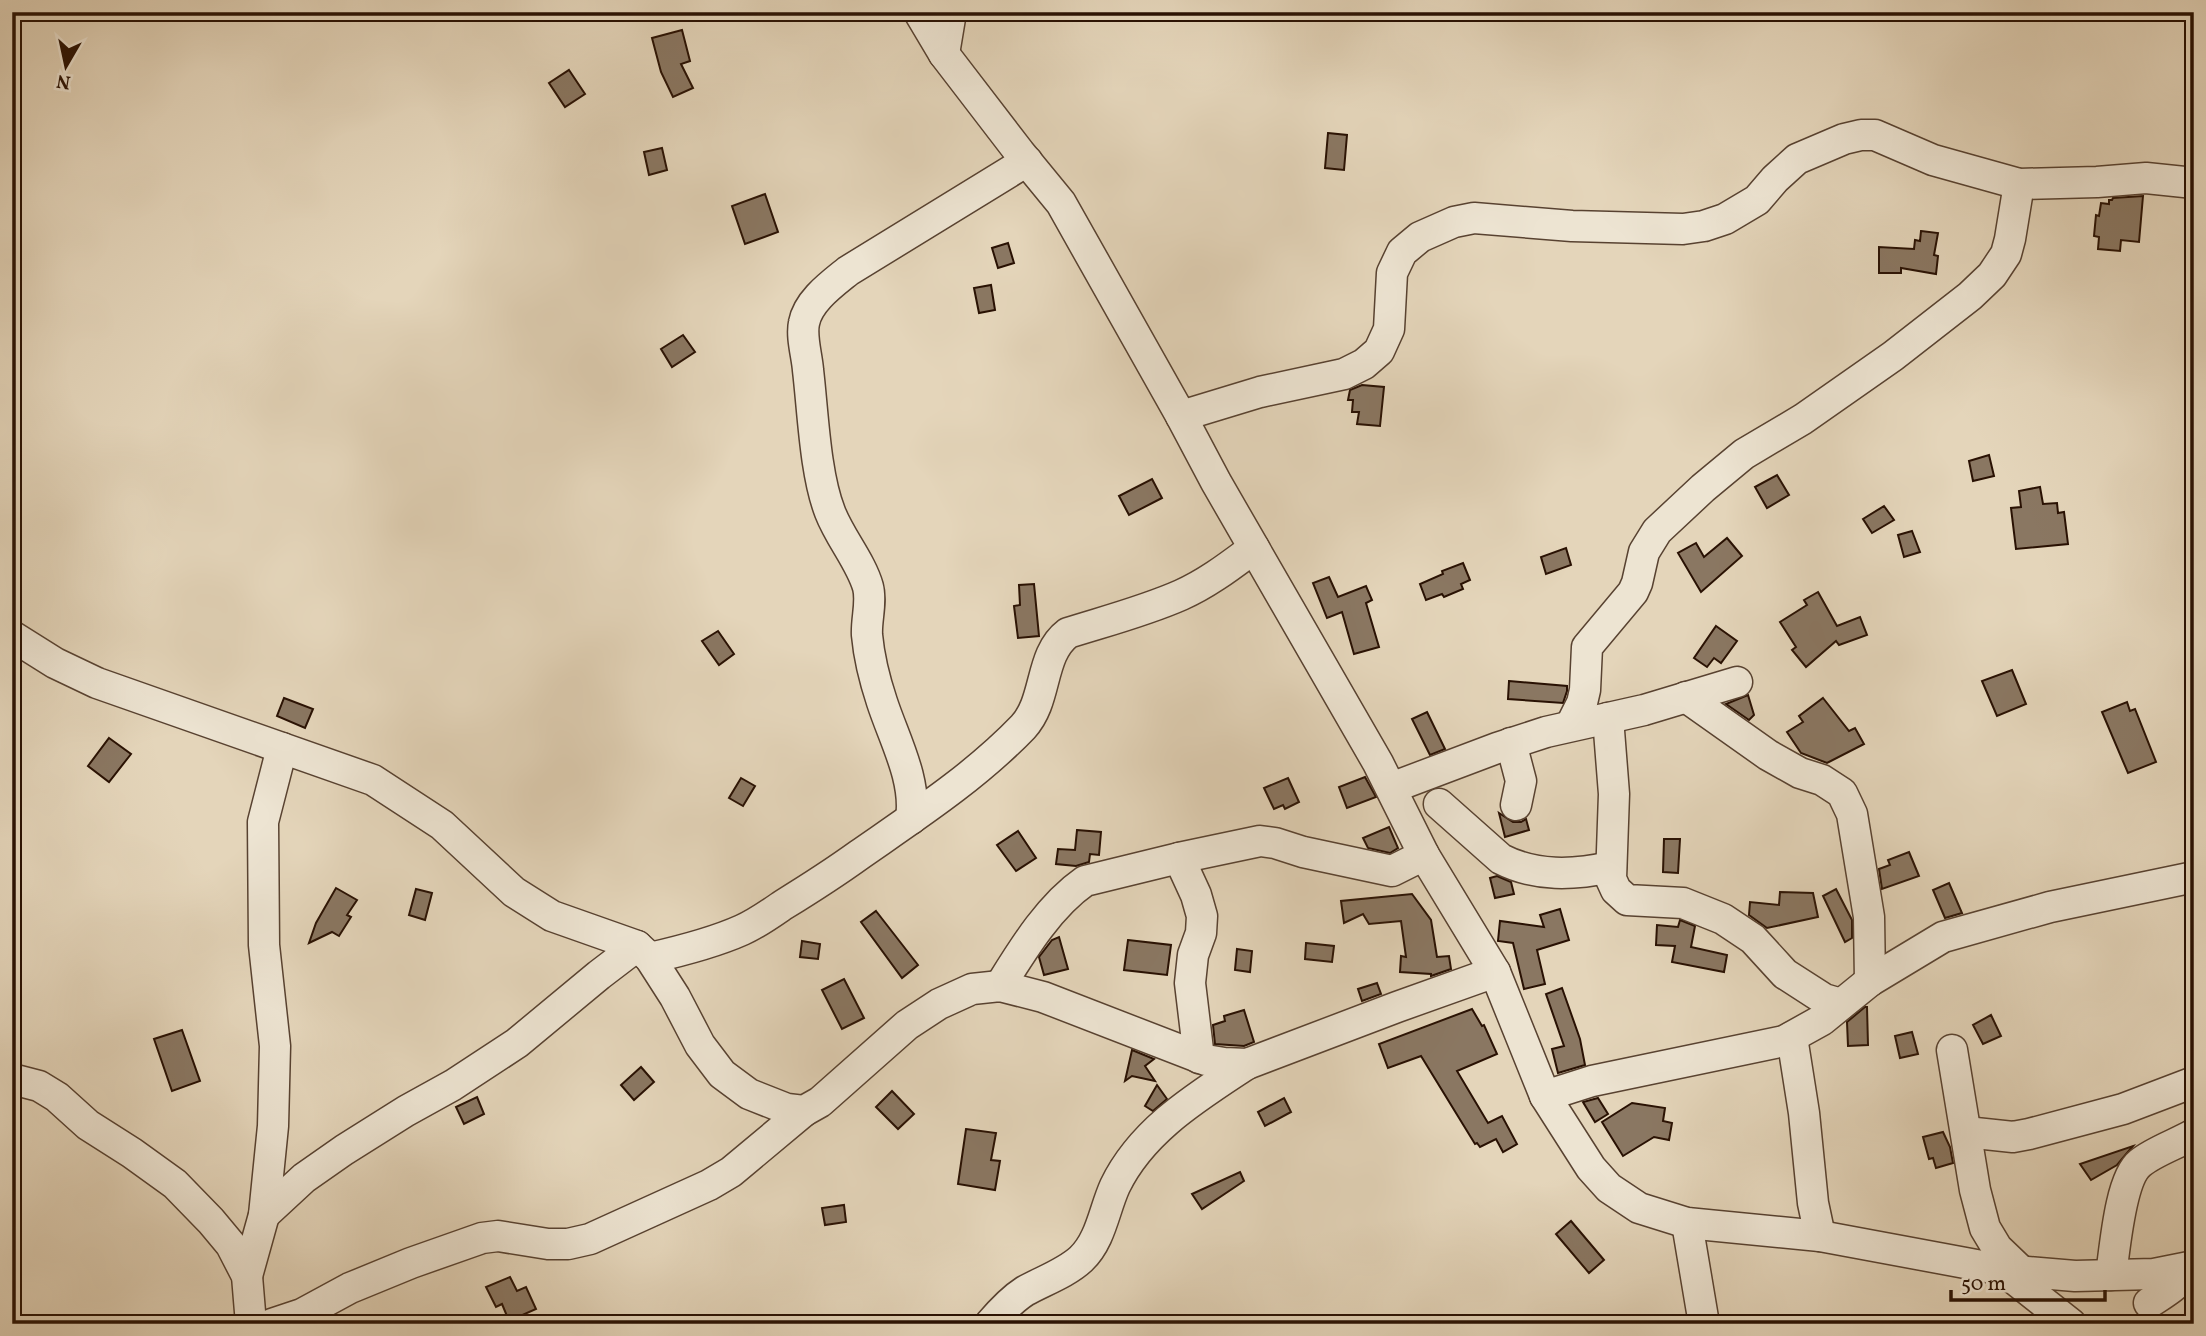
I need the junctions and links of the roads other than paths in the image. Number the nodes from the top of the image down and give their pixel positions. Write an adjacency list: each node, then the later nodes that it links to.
1 (919, 12): 3 (street)
2 (951, 12): 3 (street)
3 (944, 54): 4 (street)
4 (1027, 161): 7 (street); 20 (street)
5 (2194, 183): 6 (street)
6 (2020, 184): 7 (street); 13 (street)
7 (1181, 416): 8 (street)
8 (1254, 548): 17 (street); 20 (street)
9 (12, 636): 15 (street)
10 (1737, 682): 11 (street)
11 (1685, 698): 12 (street); 27 (street)
12 (1608, 718): 13 (street); 23 (street)
13 (1571, 725): 14 (street)
14 (1511, 743): 16 (street); 19 (street)
15 (282, 747): 25 (street); 40 (street)
16 (1448, 768): 17 (street); 18 (street)
17 (1391, 788): 21 (street)
18 (1439, 804): 21 (street); 23 (street)
19 (1517, 806)
20 (911, 819): 25 (street)
21 (1422, 851): 22 (street); 26 (street)
22 (1179, 858): 28 (street); 32 (street)
23 (1611, 867): 29 (street)
24 (2194, 877): 27 (street)
25 (643, 952): 37 (street); 40 (street)
26 (1494, 972): 33 (street); 36 (street)
27 (1871, 981): 29 (street)
28 (1000, 986): 32 (street); 37 (street)
29 (1841, 1004): 30 (street)
30 (1792, 1037): 36 (street); 42 (street)
31 (1952, 1050): 38 (street)
32 (1199, 1058): 33 (street)
33 (1247, 1064): 50 (street)
34 (12, 1079): 46 (street)
35 (2194, 1082): 38 (street)
36 (1545, 1096): 41 (street)
37 (804, 1111): 49 (street)
38 (1966, 1132): 44 (street)
39 (2194, 1134): 45 (street)
40 (264, 1215): 46 (street)
41 (1687, 1223): 42 (street); 51 (street)
42 (1821, 1236): 44 (street)
43 (2191, 1267): 45 (street); 47 (street)
44 (2012, 1271): 45 (street); 52 (street)
45 (2125, 1275): 47 (street)
46 (247, 1276): 48 (street)
47 (2145, 1313)
48 (251, 1324)
49 (272, 1324)
50 (990, 1324)
51 (1704, 1324)
52 (2071, 1324)

